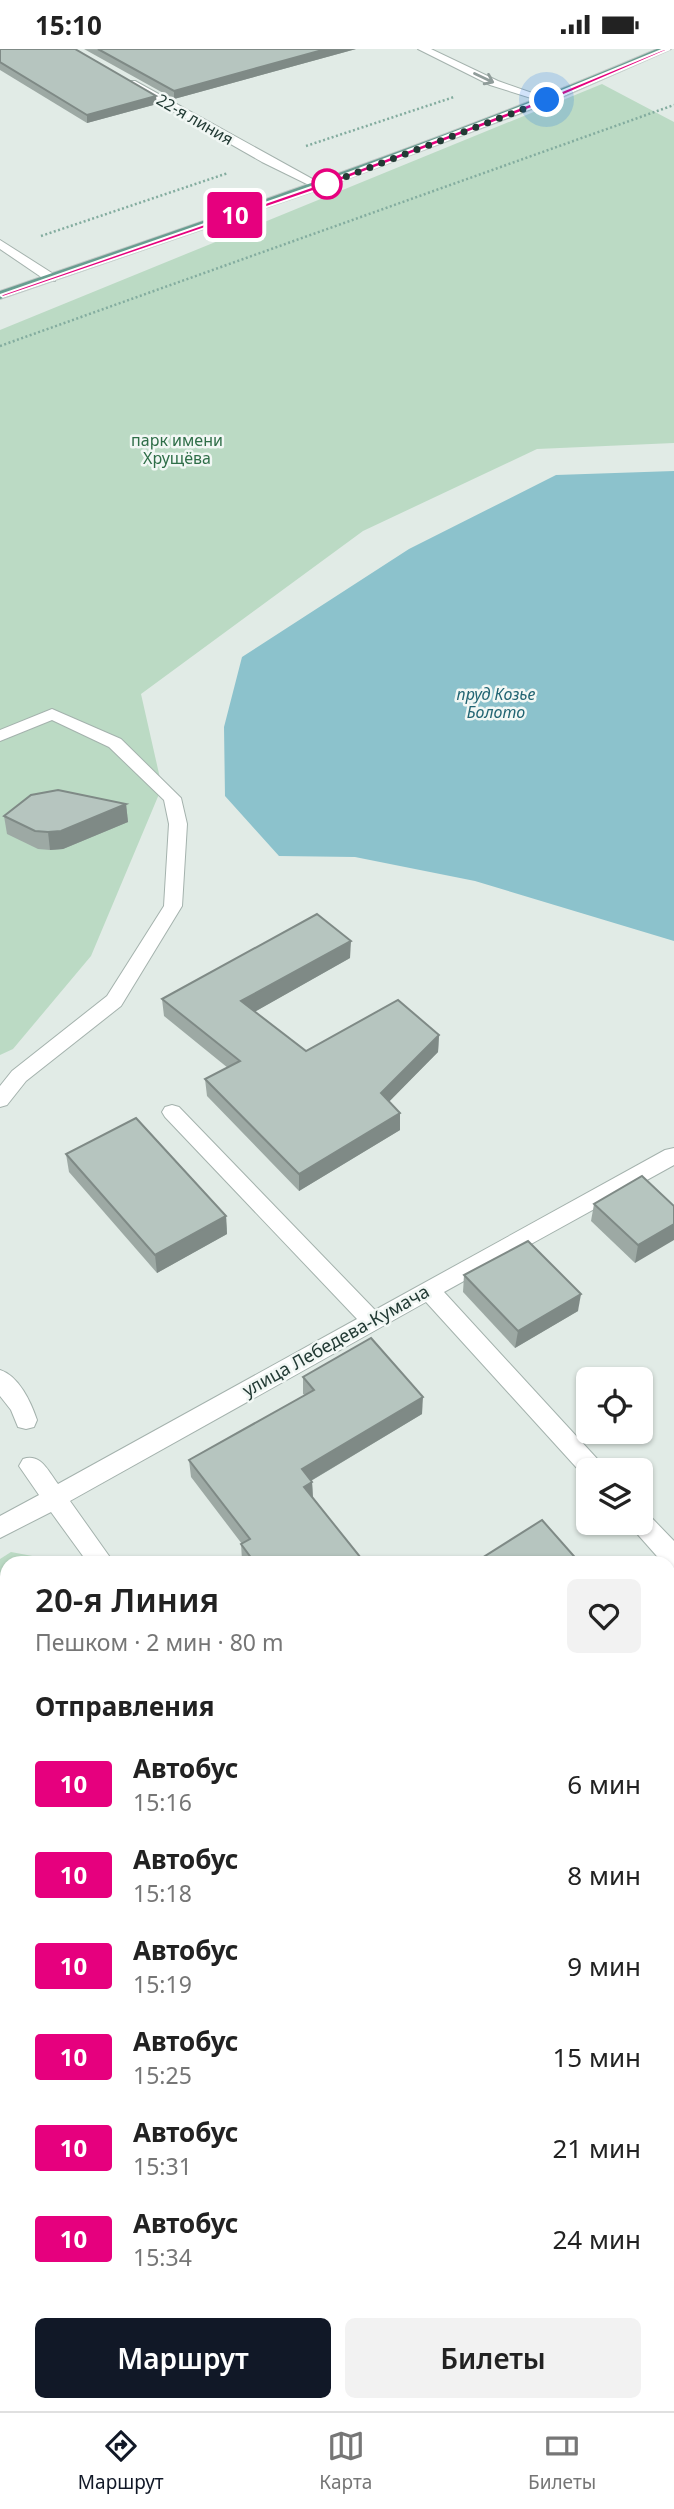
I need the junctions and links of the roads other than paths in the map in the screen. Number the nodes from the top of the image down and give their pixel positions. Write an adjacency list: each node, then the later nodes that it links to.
1 (423, 49): 4 (street, one-way to 4)
2 (666, 49): 4 (main road)
3 (120, 77): 5 (street, 22-я линия)
4 (547, 100): 5 (main road)
5 (319, 187): 7 (main road)
6 (3, 246): 7 (street)
7 (51, 278): 8 (main road)
8 (0, 295)
9 (0, 736): 10 (street)
10 (19, 1076): 11 (street); 12 (street)
11 (0, 1085)
12 (0, 1100)
13 (172, 1112): 16 (street)
14 (673, 1156): 15 (street, улица Лебедева-Кумача)
15 (428, 1289): 16 (street, улица Лебедева-Кумача); 19 (street)
16 (372, 1321): 21 (street, улица Лебедева-Кумача)
17 (0, 1379): 18 (street)
18 (26, 1420)
19 (582, 1458)
20 (31, 1467): 21 (street)
21 (56, 1498): 22 (street, улица Лебедева-Кумача); 24 (street)
22 (0, 1528)
23 (653, 1535): 25 (street)
24 (97, 1556)
25 (672, 1556)

